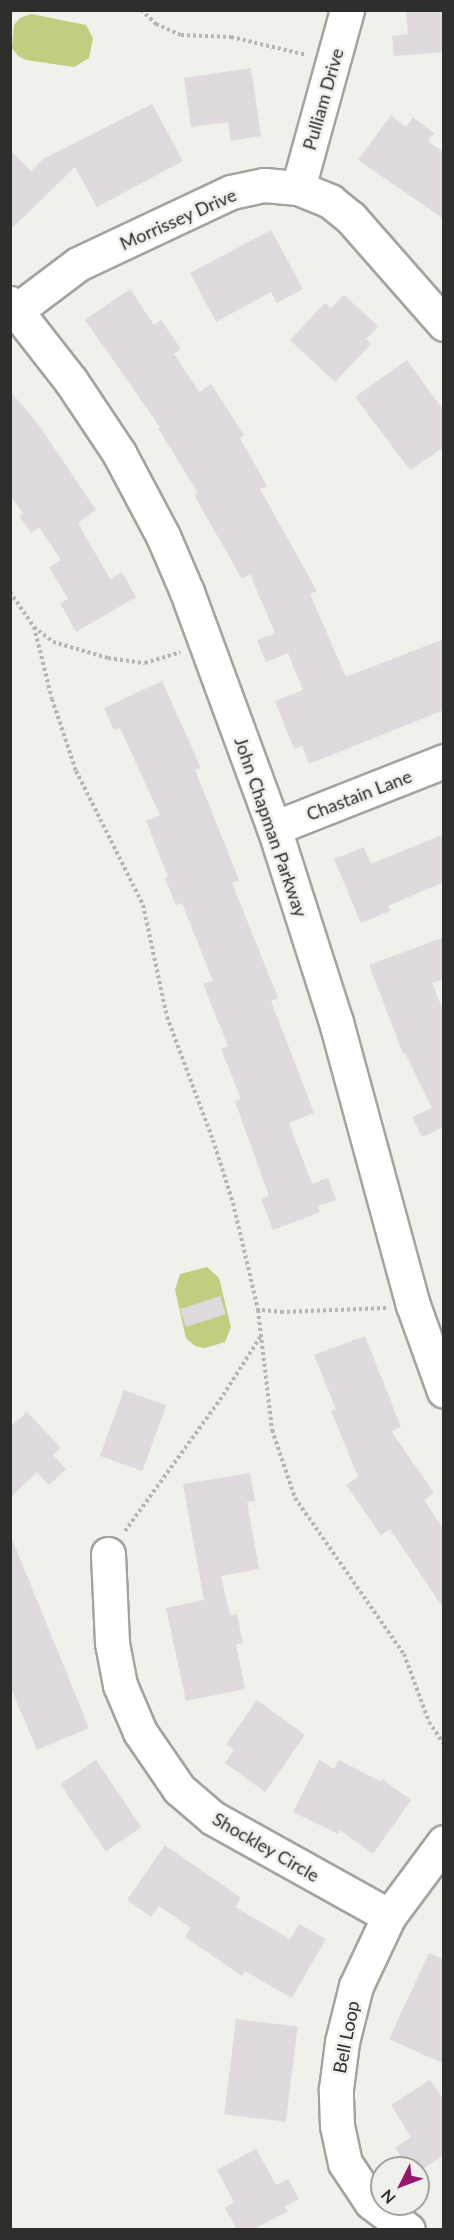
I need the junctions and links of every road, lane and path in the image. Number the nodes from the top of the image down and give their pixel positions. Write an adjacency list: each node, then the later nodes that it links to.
1 (141, 10): 3 (path)
2 (347, 10): 3 (street, Pulliam Drive)
3 (333, 62): 4 (street, Pulliam Drive)
4 (298, 188): 5 (street, Morrissey Drive); 6 (street, Morrissey Drive)
5 (14, 306): 9 (street, John Chapman Parkway)
6 (444, 324)
7 (10, 592): 8 (path)
8 (34, 627): 9 (path); 13 (path)
9 (206, 644): 11 (street, John Chapman Parkway)
10 (444, 762): 11 (street, Chastain Lane)
11 (274, 828): 12 (street, John Chapman Parkway)
12 (412, 1305): 13 (path); 15 (street, John Chapman Parkway)
13 (258, 1310): 14 (path)
14 (261, 1335): 16 (path); 17 (path)
15 (444, 1391)
16 (108, 1554): 19 (street, Shockley Circle)
17 (444, 1744)
18 (444, 1842): 19 (street, Bell Loop)
19 (389, 1916): 20 (street, Bell Loop)
20 (408, 2229)

